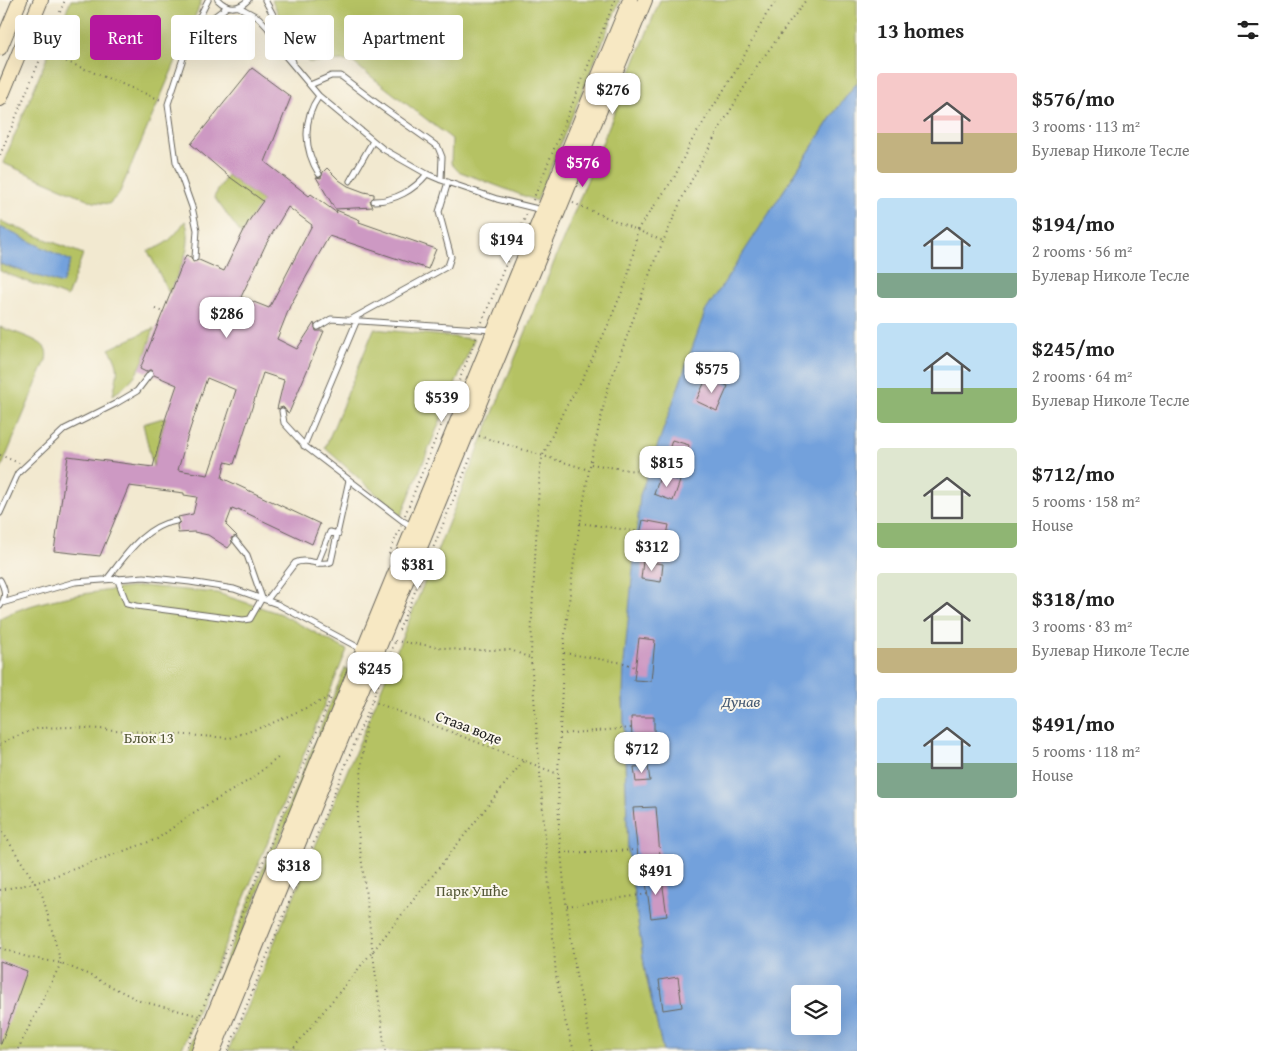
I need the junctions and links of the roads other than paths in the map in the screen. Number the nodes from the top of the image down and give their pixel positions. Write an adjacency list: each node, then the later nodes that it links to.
1 (41, 0): 19 (main road)
2 (208, 0): 11 (lane)
3 (218, 0): 9 (lane)
4 (248, 0): 10 (lane)
5 (265, 0): 16 (lane)
6 (630, 0): 15 (main road)
7 (645, 0): 15 (main road)
8 (18, 2): 13 (main road)
9 (227, 7): 10 (lane); 12 (lane)
10 (240, 7): 16 (lane)
11 (199, 15)
12 (216, 15)
13 (0, 48)
14 (183, 60): 28 (lane)
15 (611, 64): 27 (main road)
16 (295, 68): 17 (lane)
17 (310, 85): 18 (lane); 23 (lane)
18 (319, 96): 20 (lane); 21 (lane)
19 (0, 99)
20 (373, 141): 22 (lane); 24 (lane)
21 (319, 174)
22 (427, 174): 23 (lane); 26 (lane)
23 (441, 180): 25 (lane)
24 (350, 182)
25 (448, 182): 27 (lane); 29 (lane)
26 (374, 201)
27 (551, 212): 32 (main road)
28 (195, 258)
29 (350, 320): 30 (lane); 31 (lane)
30 (357, 320): 32 (lane); 35 (lane)
31 (318, 327)
32 (501, 332): 39 (main road)
33 (150, 374): 37 (lane)
34 (282, 410): 35 (lane)
35 (304, 446): 36 (lane)
36 (349, 480): 39 (lane); 40 (lane)
37 (0, 513)
38 (176, 521): 43 (lane)
39 (420, 531): 48 (main road)
40 (338, 534): 42 (lane); 42 (lane)
41 (235, 540): 46 (lane)
42 (318, 564): 46 (lane)
43 (108, 578): 44 (lane); 47 (lane)
44 (117, 578): 46 (lane); 46 (lane)
45 (0, 580): 47 (lane)
46 (264, 599): 48 (lane)
47 (1, 605)
48 (369, 654): 49 (main road); 50 (main road)
49 (199, 1051)
50 (213, 1051)

